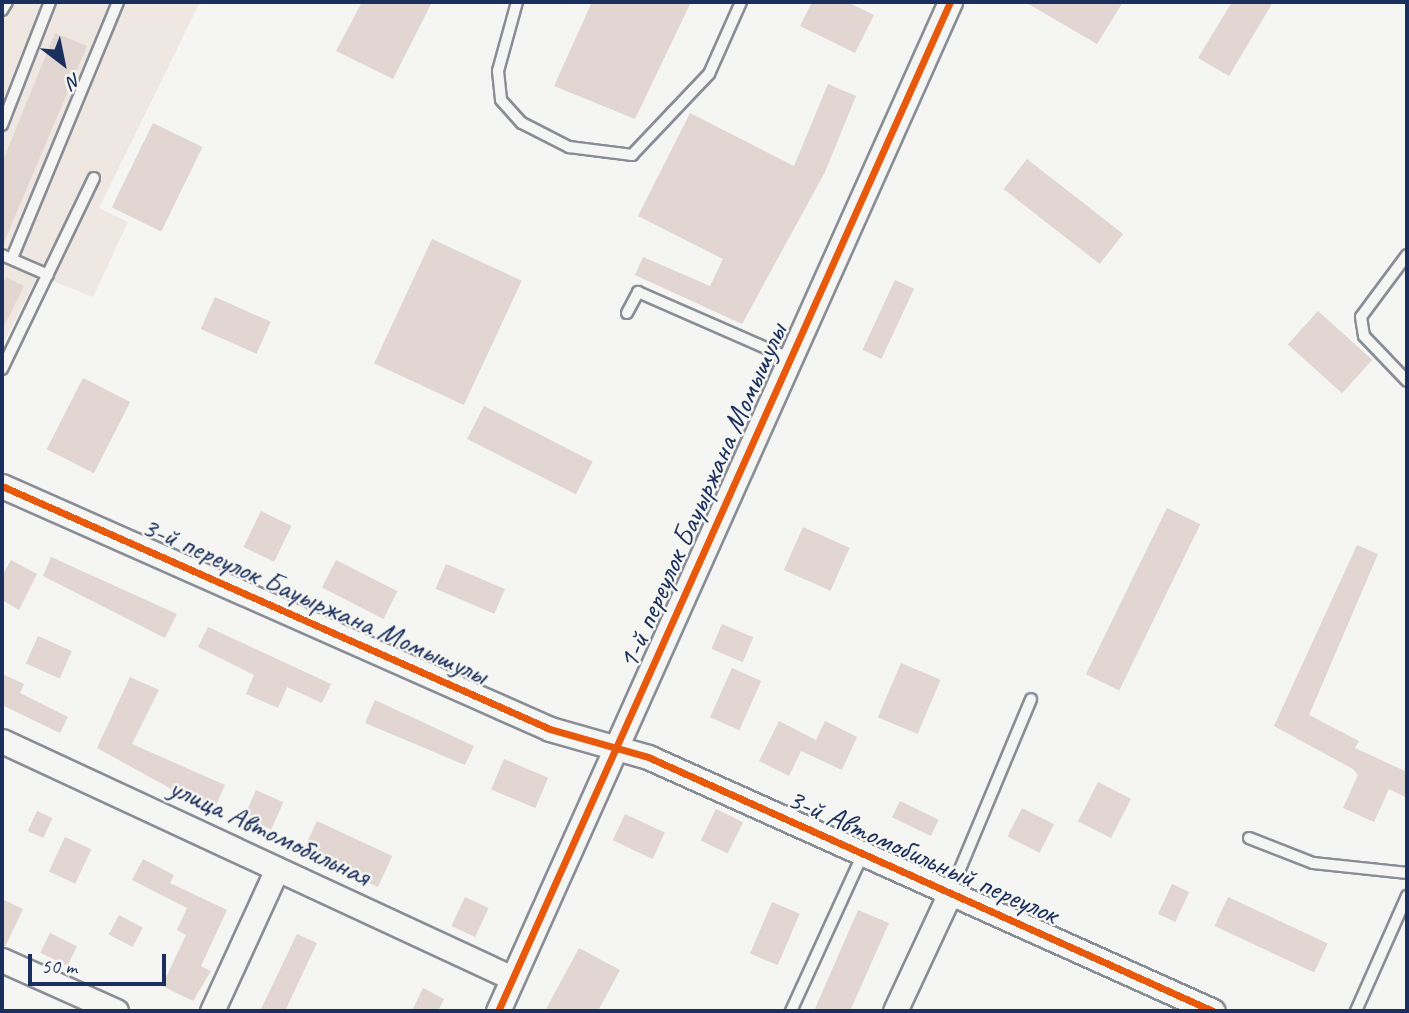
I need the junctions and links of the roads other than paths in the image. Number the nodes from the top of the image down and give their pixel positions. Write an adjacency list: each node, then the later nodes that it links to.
1 (7, 2): 7 (lane)
2 (50, 2): 8 (lane)
3 (118, 2): 11 (lane)
4 (517, 2): 5 (lane)
5 (741, 2)
6 (950, 2): 14 (street, 1-й переулок Бауыржана Момышулы)
7 (2, 10)
8 (2, 125)
9 (94, 178): 12 (lane)
10 (1407, 255): 16 (lane)
11 (7, 257): 12 (lane)
12 (48, 275): 15 (lane)
13 (626, 313): 14 (lane)
14 (789, 358): 20 (street, 1-й переулок Бауыржана Момышулы)
15 (2, 369)
16 (1407, 381)
17 (2, 486): 20 (street, 3-й переулок Бауыржана Момышулы)
18 (1031, 699): 25 (lane)
19 (2, 741): 23 (street, улица Автомобильная)
20 (612, 750): 22 (street, 3-й Автомобильный переулок); 28 (street, 1-й переулок Бауыржана Момышулы)
21 (1249, 838): 24 (lane)
22 (863, 854): 25 (street, 3-й Автомобильный переулок); 32 (lane)
23 (276, 869): 28 (street, улица Автомобильная); 30 (street)
24 (1407, 873)
25 (950, 893): 33 (street); 34 (street, 3-й Автомобильный переулок)
26 (1407, 896): 35 (lane)
27 (2, 960): 29 (street)
28 (512, 978): 31 (street, 1-й переулок Бауыржана Момышулы)
29 (116, 1011)
30 (212, 1011)
31 (498, 1011)
32 (791, 1011)
33 (895, 1011)
34 (1213, 1011)
35 (1356, 1011)

